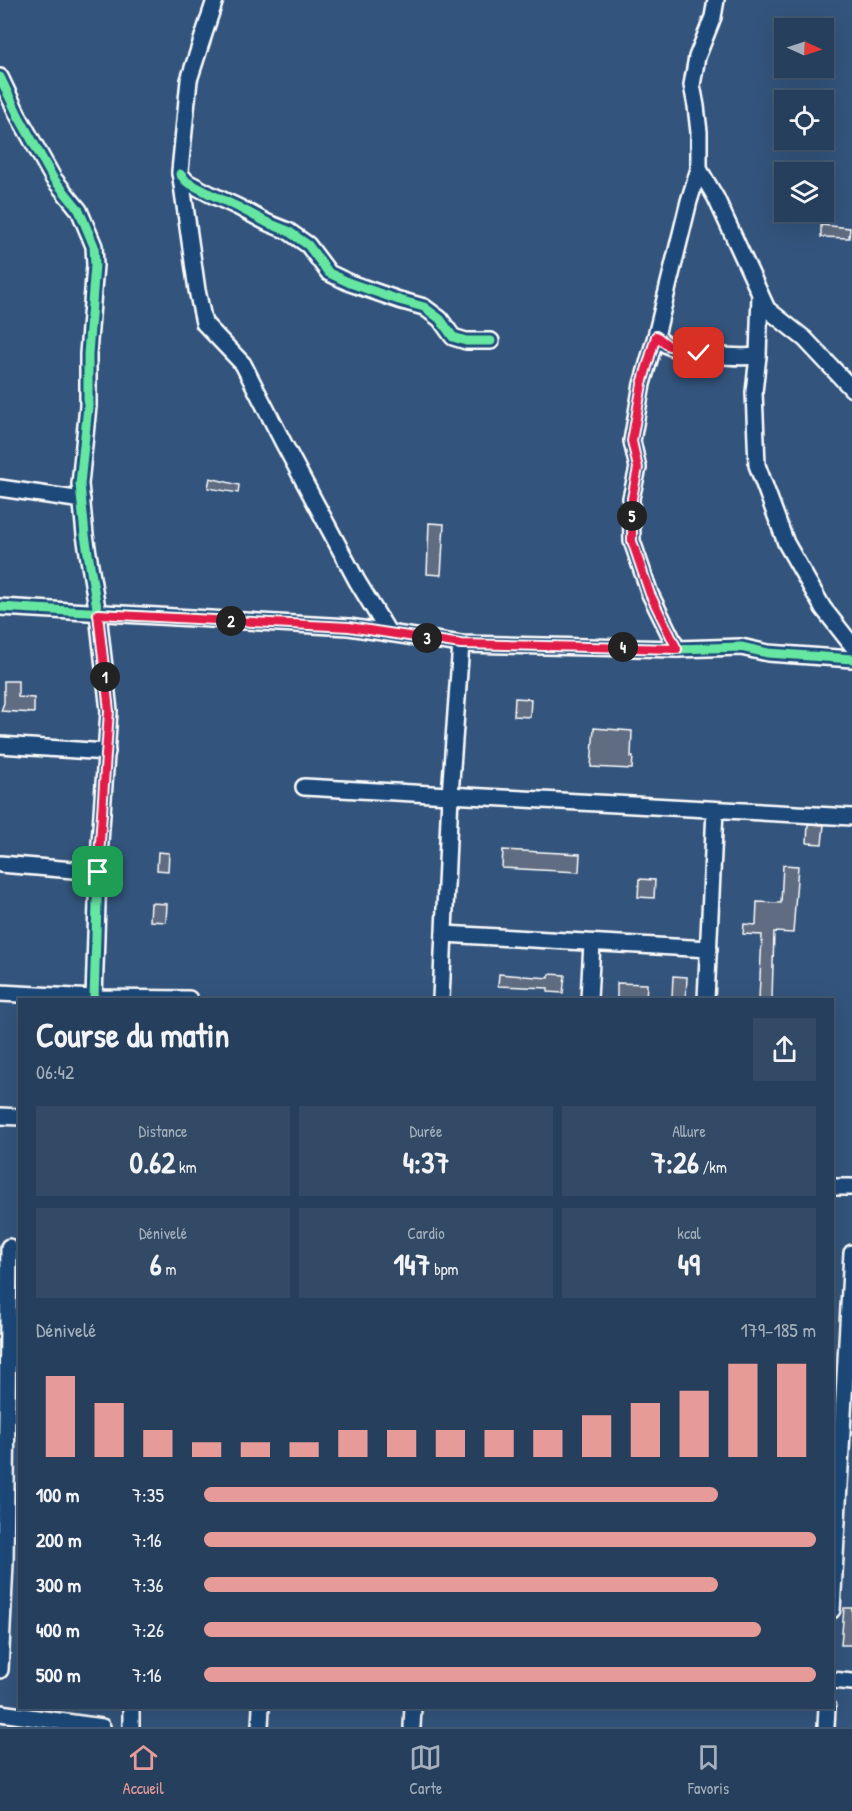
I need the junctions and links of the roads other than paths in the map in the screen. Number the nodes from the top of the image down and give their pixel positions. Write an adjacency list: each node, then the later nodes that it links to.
1 (215, 0): 5 (street)
2 (716, 0): 4 (street)
3 (0, 78): 12 (street)
4 (699, 169): 6 (street); 7 (street)
5 (180, 174): 8 (street); 15 (street)
6 (760, 294): 9 (street); 10 (street)
7 (656, 336): 9 (street); 18 (street)
8 (490, 341)
9 (758, 356): 17 (street)
10 (852, 389)
11 (0, 488): 12 (street)
12 (82, 500): 14 (street)
13 (0, 607): 14 (street)
14 (98, 614): 15 (street); 21 (street)
15 (388, 632): 16 (street)
16 (461, 644): 18 (street); 23 (street)
17 (852, 645)
18 (677, 649): 19 (street)
19 (852, 659)
20 (0, 745): 21 (street)
21 (107, 752): 27 (street)
22 (304, 787): 23 (street)
23 (450, 795): 24 (street); 28 (street)
24 (715, 810): 25 (street); 30 (street)
25 (852, 818)
26 (0, 864): 27 (street)
27 (98, 872): 32 (street)
28 (444, 934): 29 (street); 33 (street)
29 (592, 943): 30 (street); 34 (street)
30 (709, 949): 35 (street)
31 (0, 993): 32 (street)
32 (94, 998)
33 (441, 998)
34 (589, 998)
35 (706, 998)
36 (0, 1116): 37 (street)
37 (18, 1117)
38 (834, 1186): 39 (street)
39 (852, 1187)
40 (9, 1247): 43 (street)
41 (852, 1253): 42 (street)
42 (844, 1340): 44 (street)
43 (9, 1474): 46 (street)
44 (845, 1495): 45 (street)
45 (834, 1592)
46 (0, 1670)
47 (834, 1680): 48 (street)
48 (852, 1682)
49 (131, 1709): 55 (street)
50 (261, 1709): 56 (street)
51 (413, 1709): 57 (street)
52 (827, 1709): 58 (street)
53 (0, 1713): 54 (street)
54 (102, 1727)
55 (131, 1727)
56 (261, 1727)
57 (412, 1727)
58 (826, 1727)

